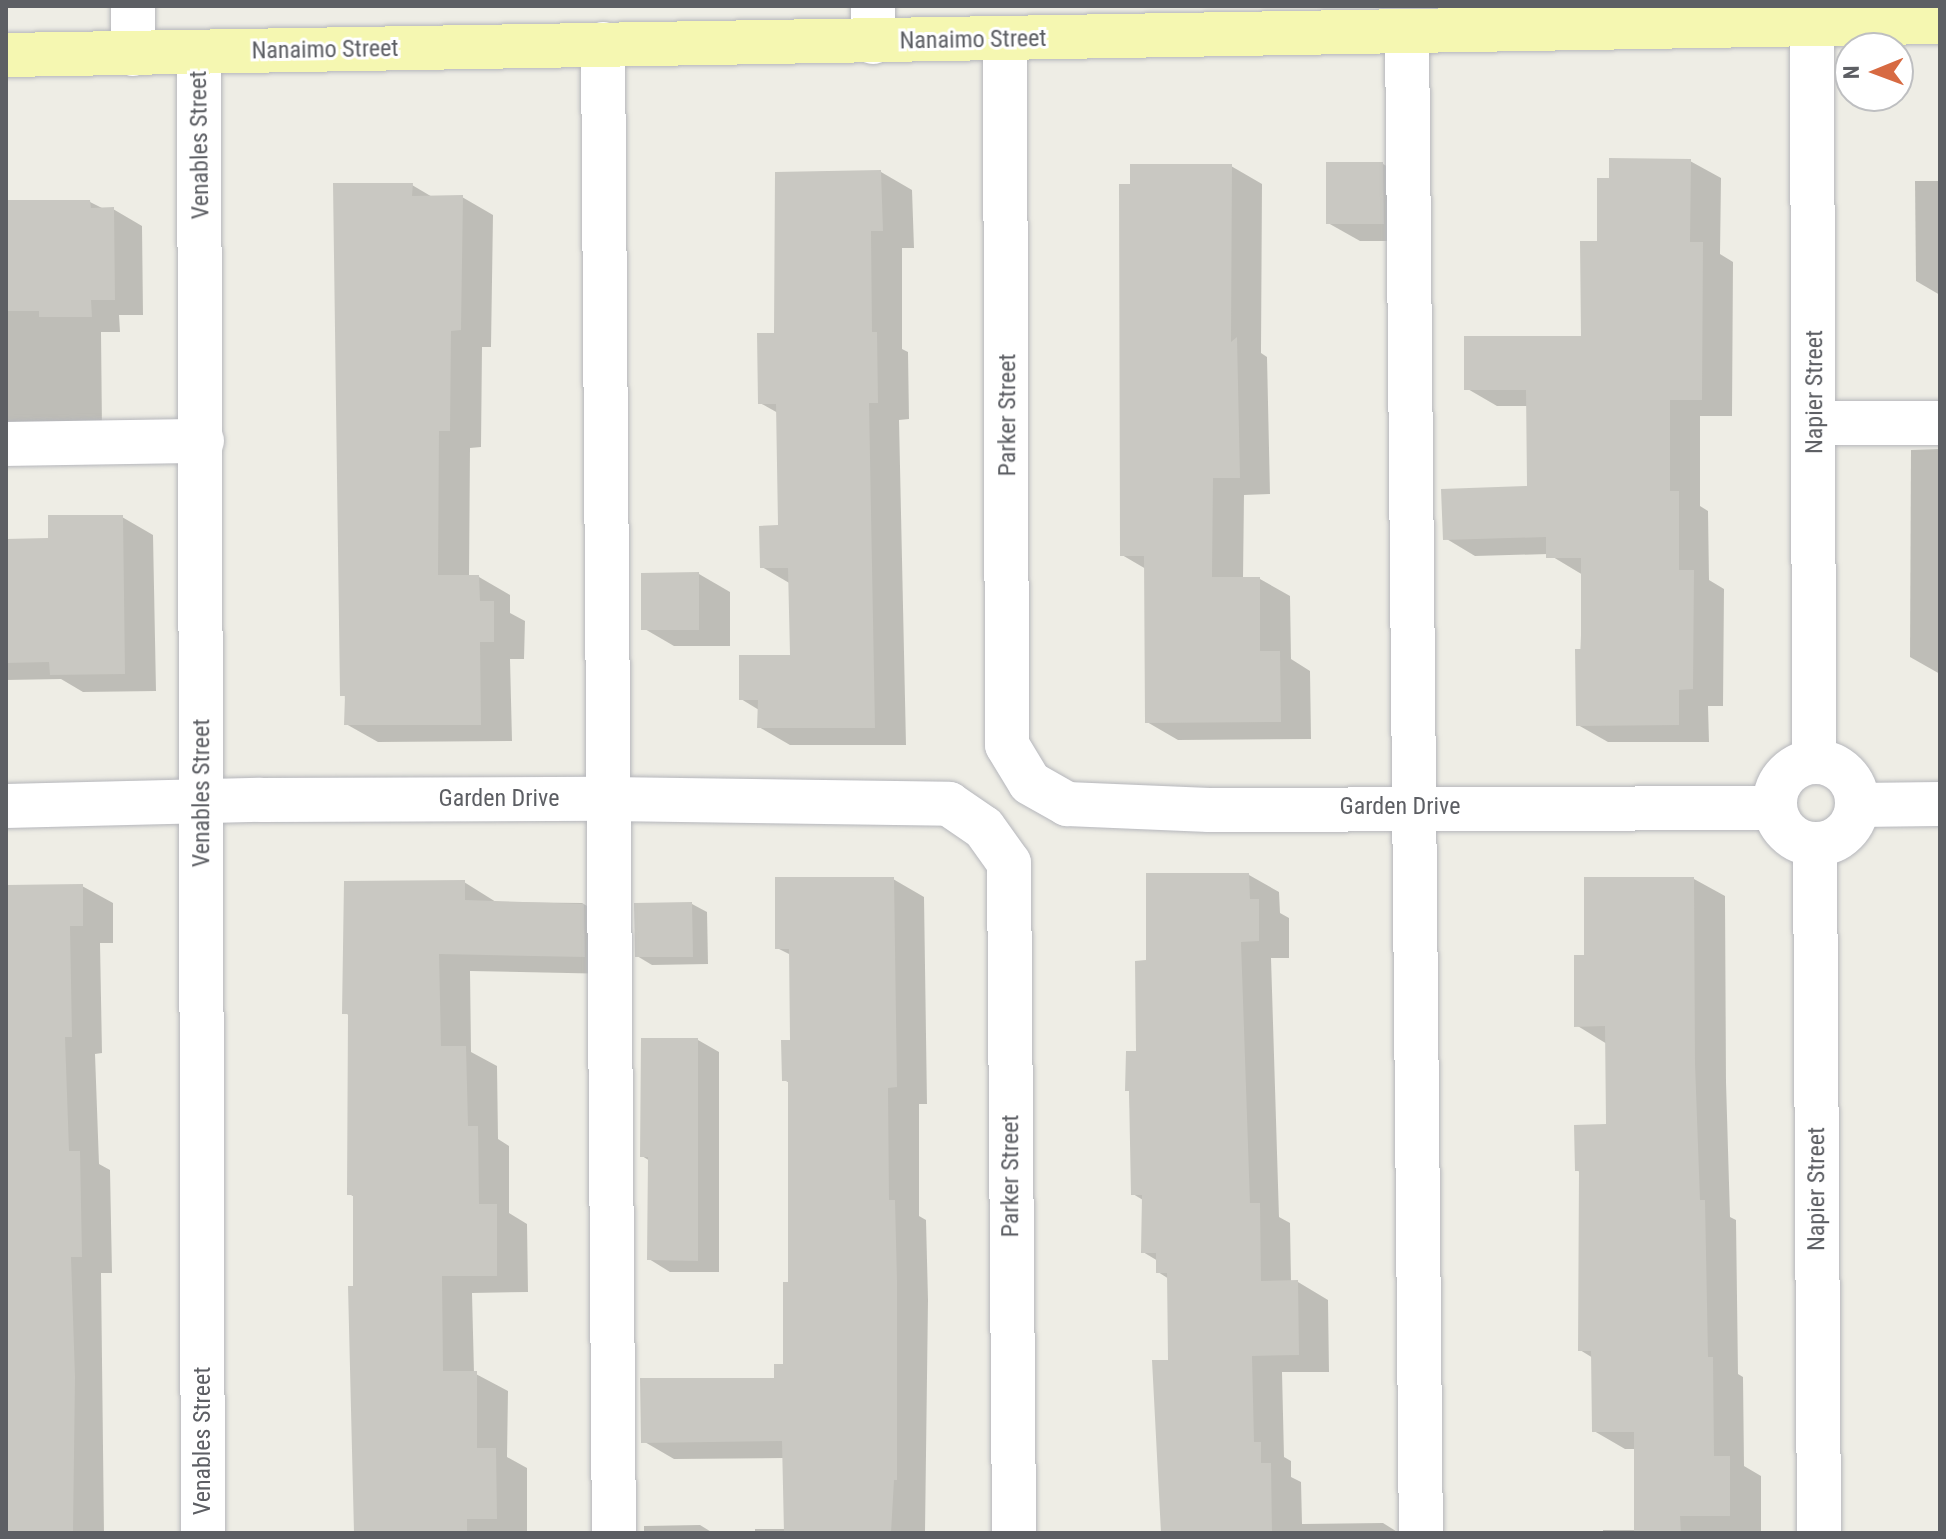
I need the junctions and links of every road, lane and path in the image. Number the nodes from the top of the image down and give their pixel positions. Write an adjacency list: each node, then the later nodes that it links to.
1 (133, 6): 10 (street)
2 (1612, 17): 5 (main road, Nanaimo Street); 6 (main road, Nanaimo Street)
3 (1940, 22): 5 (main road, Nanaimo Street)
4 (873, 24): 7 (main road, Nanaimo Street); 8 (main road, Nanaimo Street)
5 (1812, 24): 12 (street, Napier Street)
6 (1407, 32): 7 (main road, Nanaimo Street); 23 (street)
7 (1005, 40): 17 (street, Parker Street)
8 (603, 44): 9 (main road, Nanaimo Street); 18 (street)
9 (199, 52): 10 (main road, Nanaimo Street); 14 (street, Venables Street)
10 (133, 54): 11 (main road, Nanaimo Street)
11 (6, 55)
12 (1815, 423): 13 (street); 16 (street, Napier Street)
13 (1940, 423)
14 (202, 441): 15 (street); 19 (street, Venables Street)
15 (6, 444)
16 (1814, 761): 21 (street); 24 (street)
17 (1030, 783): 23 (street, Garden Drive)
18 (609, 799): 19 (street, Garden Drive); 25 (street, Garden Drive); 28 (street)
19 (202, 801): 22 (street, Garden Drive); 27 (street, Venables Street)
20 (1940, 804): 21 (street)
21 (1857, 805): 26 (street)
22 (6, 806)
23 (1413, 807): 24 (street, Garden Drive); 30 (street)
24 (1775, 808): 26 (street)
25 (984, 828): 29 (street, Parker Street)
26 (1815, 844): 31 (street, Napier Street)
27 (203, 1533)
28 (614, 1533)
29 (1014, 1533)
30 (1421, 1533)
31 (1819, 1533)

